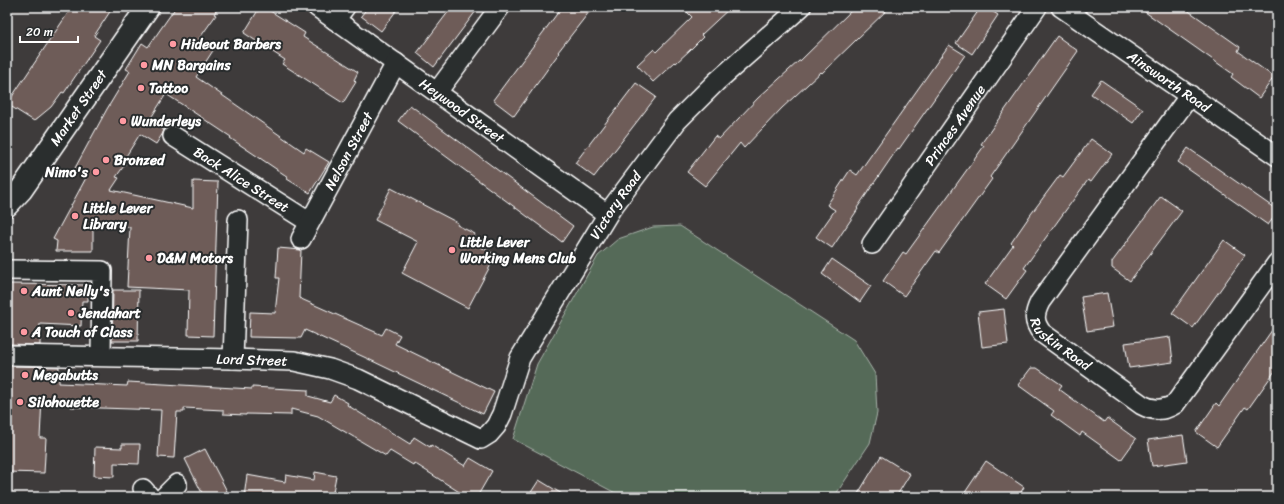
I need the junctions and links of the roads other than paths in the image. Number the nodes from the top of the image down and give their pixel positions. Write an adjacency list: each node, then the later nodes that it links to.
1 (148, 7): 13 (main road, Market Street)
2 (317, 7): 7 (street, Heywood Street)
3 (500, 7): 9 (street)
4 (801, 7): 14 (street, Victory Road)
5 (1037, 7): 18 (street, Princes Avenue)
6 (1061, 7): 10 (street, Ainsworth Road)
7 (340, 14): 8 (street, Heywood Street)
8 (396, 63): 9 (street, Heywood Street); 16 (street, Nelson Street)
9 (437, 92): 14 (street, Heywood Street)
10 (1190, 95): 12 (street, Ainsworth Road); 19 (street, Ruskin Road)
11 (173, 136): 16 (street, Back Alice Street)
12 (1277, 156)
13 (7, 205)
14 (607, 214): 24 (street, Victory Road)
15 (238, 220): 23 (street)
16 (309, 222): 17 (street, Nelson Street)
17 (301, 239)
18 (872, 244)
19 (1277, 263)
20 (7, 270): 22 (street)
21 (7, 355): 22 (street, Lord Street)
22 (101, 356): 23 (street, Lord Street)
23 (233, 359): 24 (street, Lord Street)
24 (481, 439)

